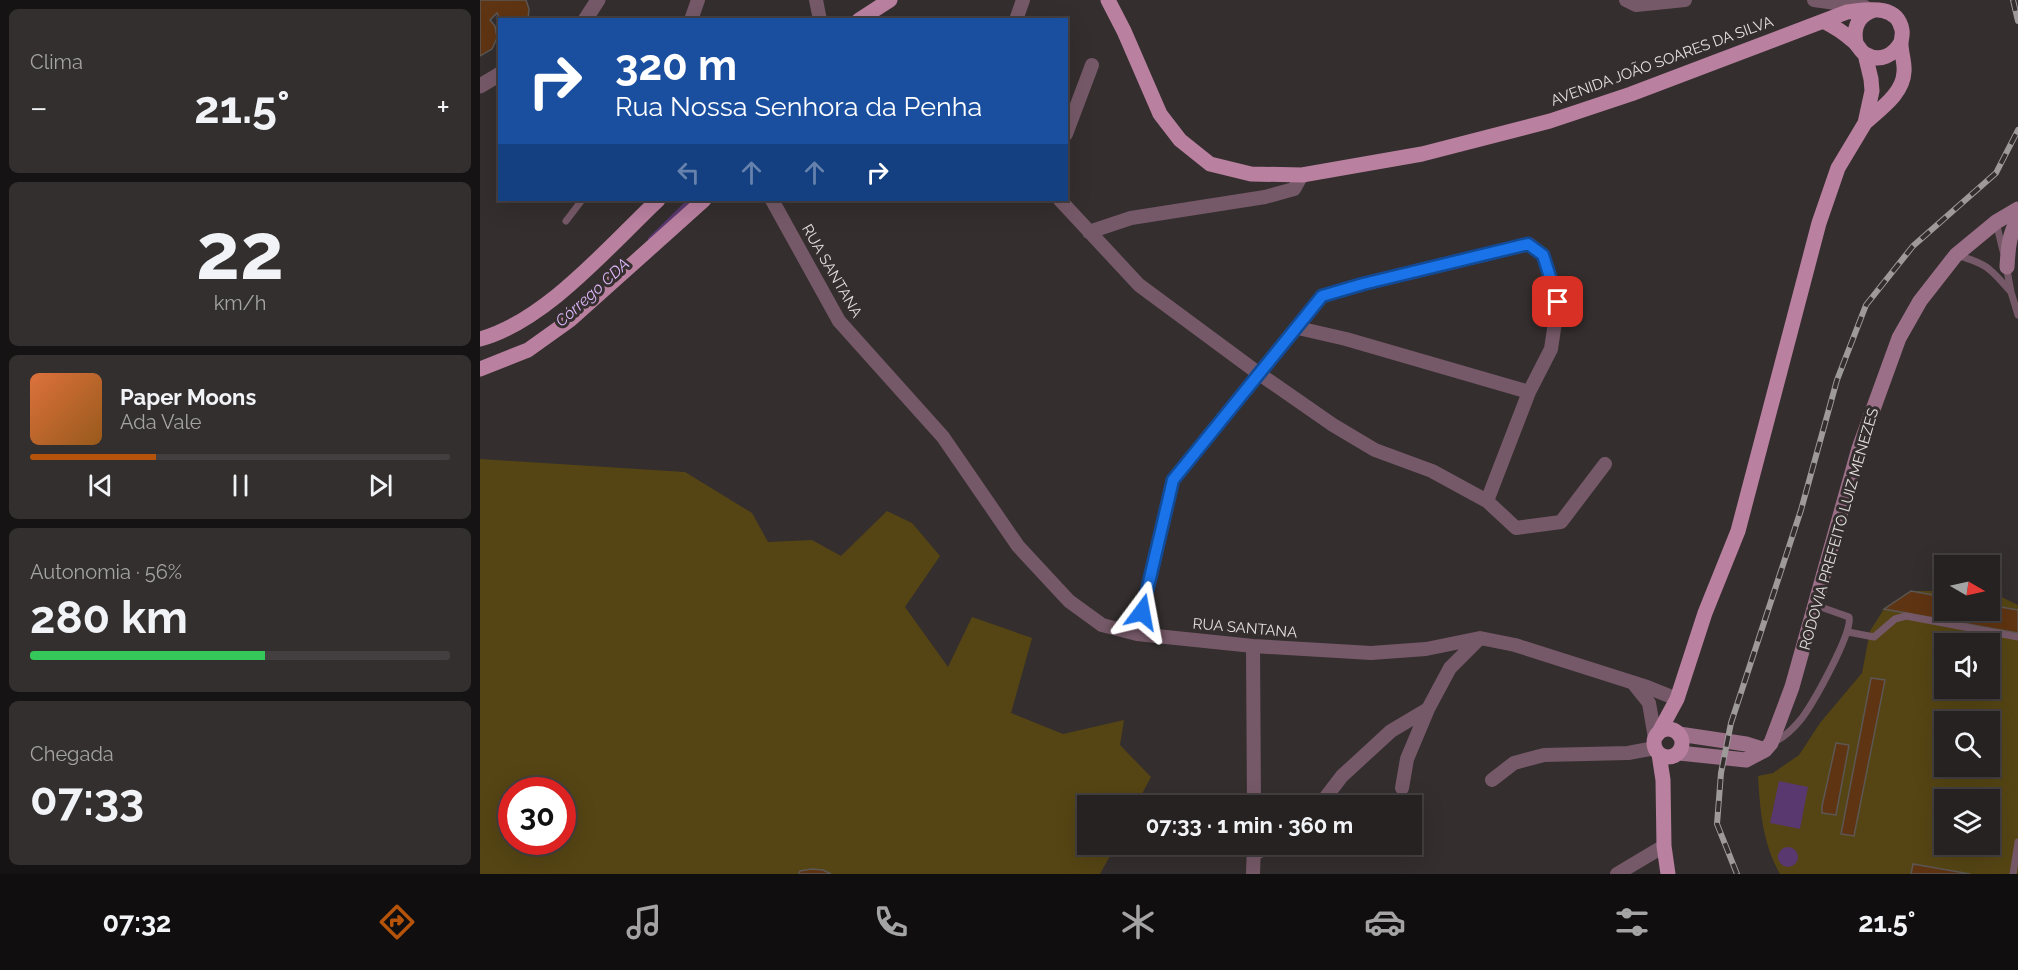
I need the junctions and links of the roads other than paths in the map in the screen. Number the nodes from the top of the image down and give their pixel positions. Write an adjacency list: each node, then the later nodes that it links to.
1 (598, 0): 13 (street)
2 (698, 0): 14 (street)
3 (816, 0): 15 (street)
4 (890, 0): 16 (main road)
5 (1023, 0): 17 (street)
6 (1108, 0): 19 (main road, AVENIDA JOÃO SOARES DA SILVA)
7 (1116, 0): 19 (street)
8 (1626, 0): 9 (street)
9 (1685, 0)
10 (1814, 0): 11 (street)
11 (1819, 1): 12 (street); 18 (street)
12 (1877, 9): 18 (main road, AVENIDA JOÃO SOARES DA SILVA); 20 (main road); 21 (main road)
13 (586, 18)
14 (692, 18)
15 (820, 18)
16 (862, 18)
17 (1017, 18)
18 (1825, 22): 21 (main road); 27 (main road, AVENIDA JOÃO SOARES DA SILVA)
19 (1125, 32): 27 (main road, AVENIDA JOÃO SOARES DA SILVA)
20 (1901, 42): 21 (main road); 25 (main road)
21 (1860, 49): 25 (main road)
22 (1092, 65): 26 (street)
23 (498, 75): 24 (street)
24 (480, 86)
25 (1865, 123): 56 (main road)
26 (1068, 129)
27 (1302, 175): 37 (street)
28 (581, 201): 35 (lane)
29 (657, 201): 43 (main road)
30 (703, 201): 44 (main road)
31 (773, 201): 51 (street, RUA SANTANA)
32 (1061, 201): 37 (street)
33 (2018, 209): 36 (main road, RODOVIA PREFEITO LUIZ MENEZES)
34 (2018, 219): 39 (main road)
35 (566, 220)
36 (1996, 222): 38 (main road, RODOVIA PREFEITO LUIZ MENEZES); 39 (lane)
37 (1089, 232): 45 (street)
38 (1956, 255): 40 (lane); 49 (main road, RODOVIA PREFEITO LUIZ MENEZES)
39 (2007, 267): 40 (lane)
40 (2011, 292): 41 (lane)
41 (2018, 315)
42 (1298, 328): 45 (street); 46 (street); 46 (street)
43 (480, 339)
44 (480, 369)
45 (1258, 373): 48 (street); 51 (street)
46 (1530, 392): 48 (street)
47 (1605, 464): 48 (street)
48 (1487, 501)
49 (1815, 605): 50 (lane); 60 (main road, RODOVIA PREFEITO LUIZ MENEZES)
50 (1848, 632): 52 (lane); 60 (lane)
51 (1137, 634): 54 (street, RUA SANTANA)
52 (2018, 637)
53 (1480, 638): 54 (street, RUA SANTANA); 55 (street, RUA SANTANA); 57 (street)
54 (1253, 646): 63 (street)
55 (1633, 683): 56 (street, RUA SANTANA); 59 (street)
56 (1677, 699): 58 (main road); 59 (main road)
57 (1428, 709): 62 (street); 64 (street)
58 (1677, 732): 59 (main road); 59 (main road); 60 (main road)
59 (1663, 747): 60 (main road); 61 (street); 66 (main road)
60 (1768, 747)
61 (1492, 780)
62 (1402, 788)
63 (1254, 795)
64 (1327, 795)
65 (2018, 842): 71 (lane)
66 (1664, 846): 69 (street); 70 (main road)
67 (1254, 855): 68 (street)
68 (1253, 874)
69 (1617, 874)
70 (1668, 874)
71 (2013, 874)

